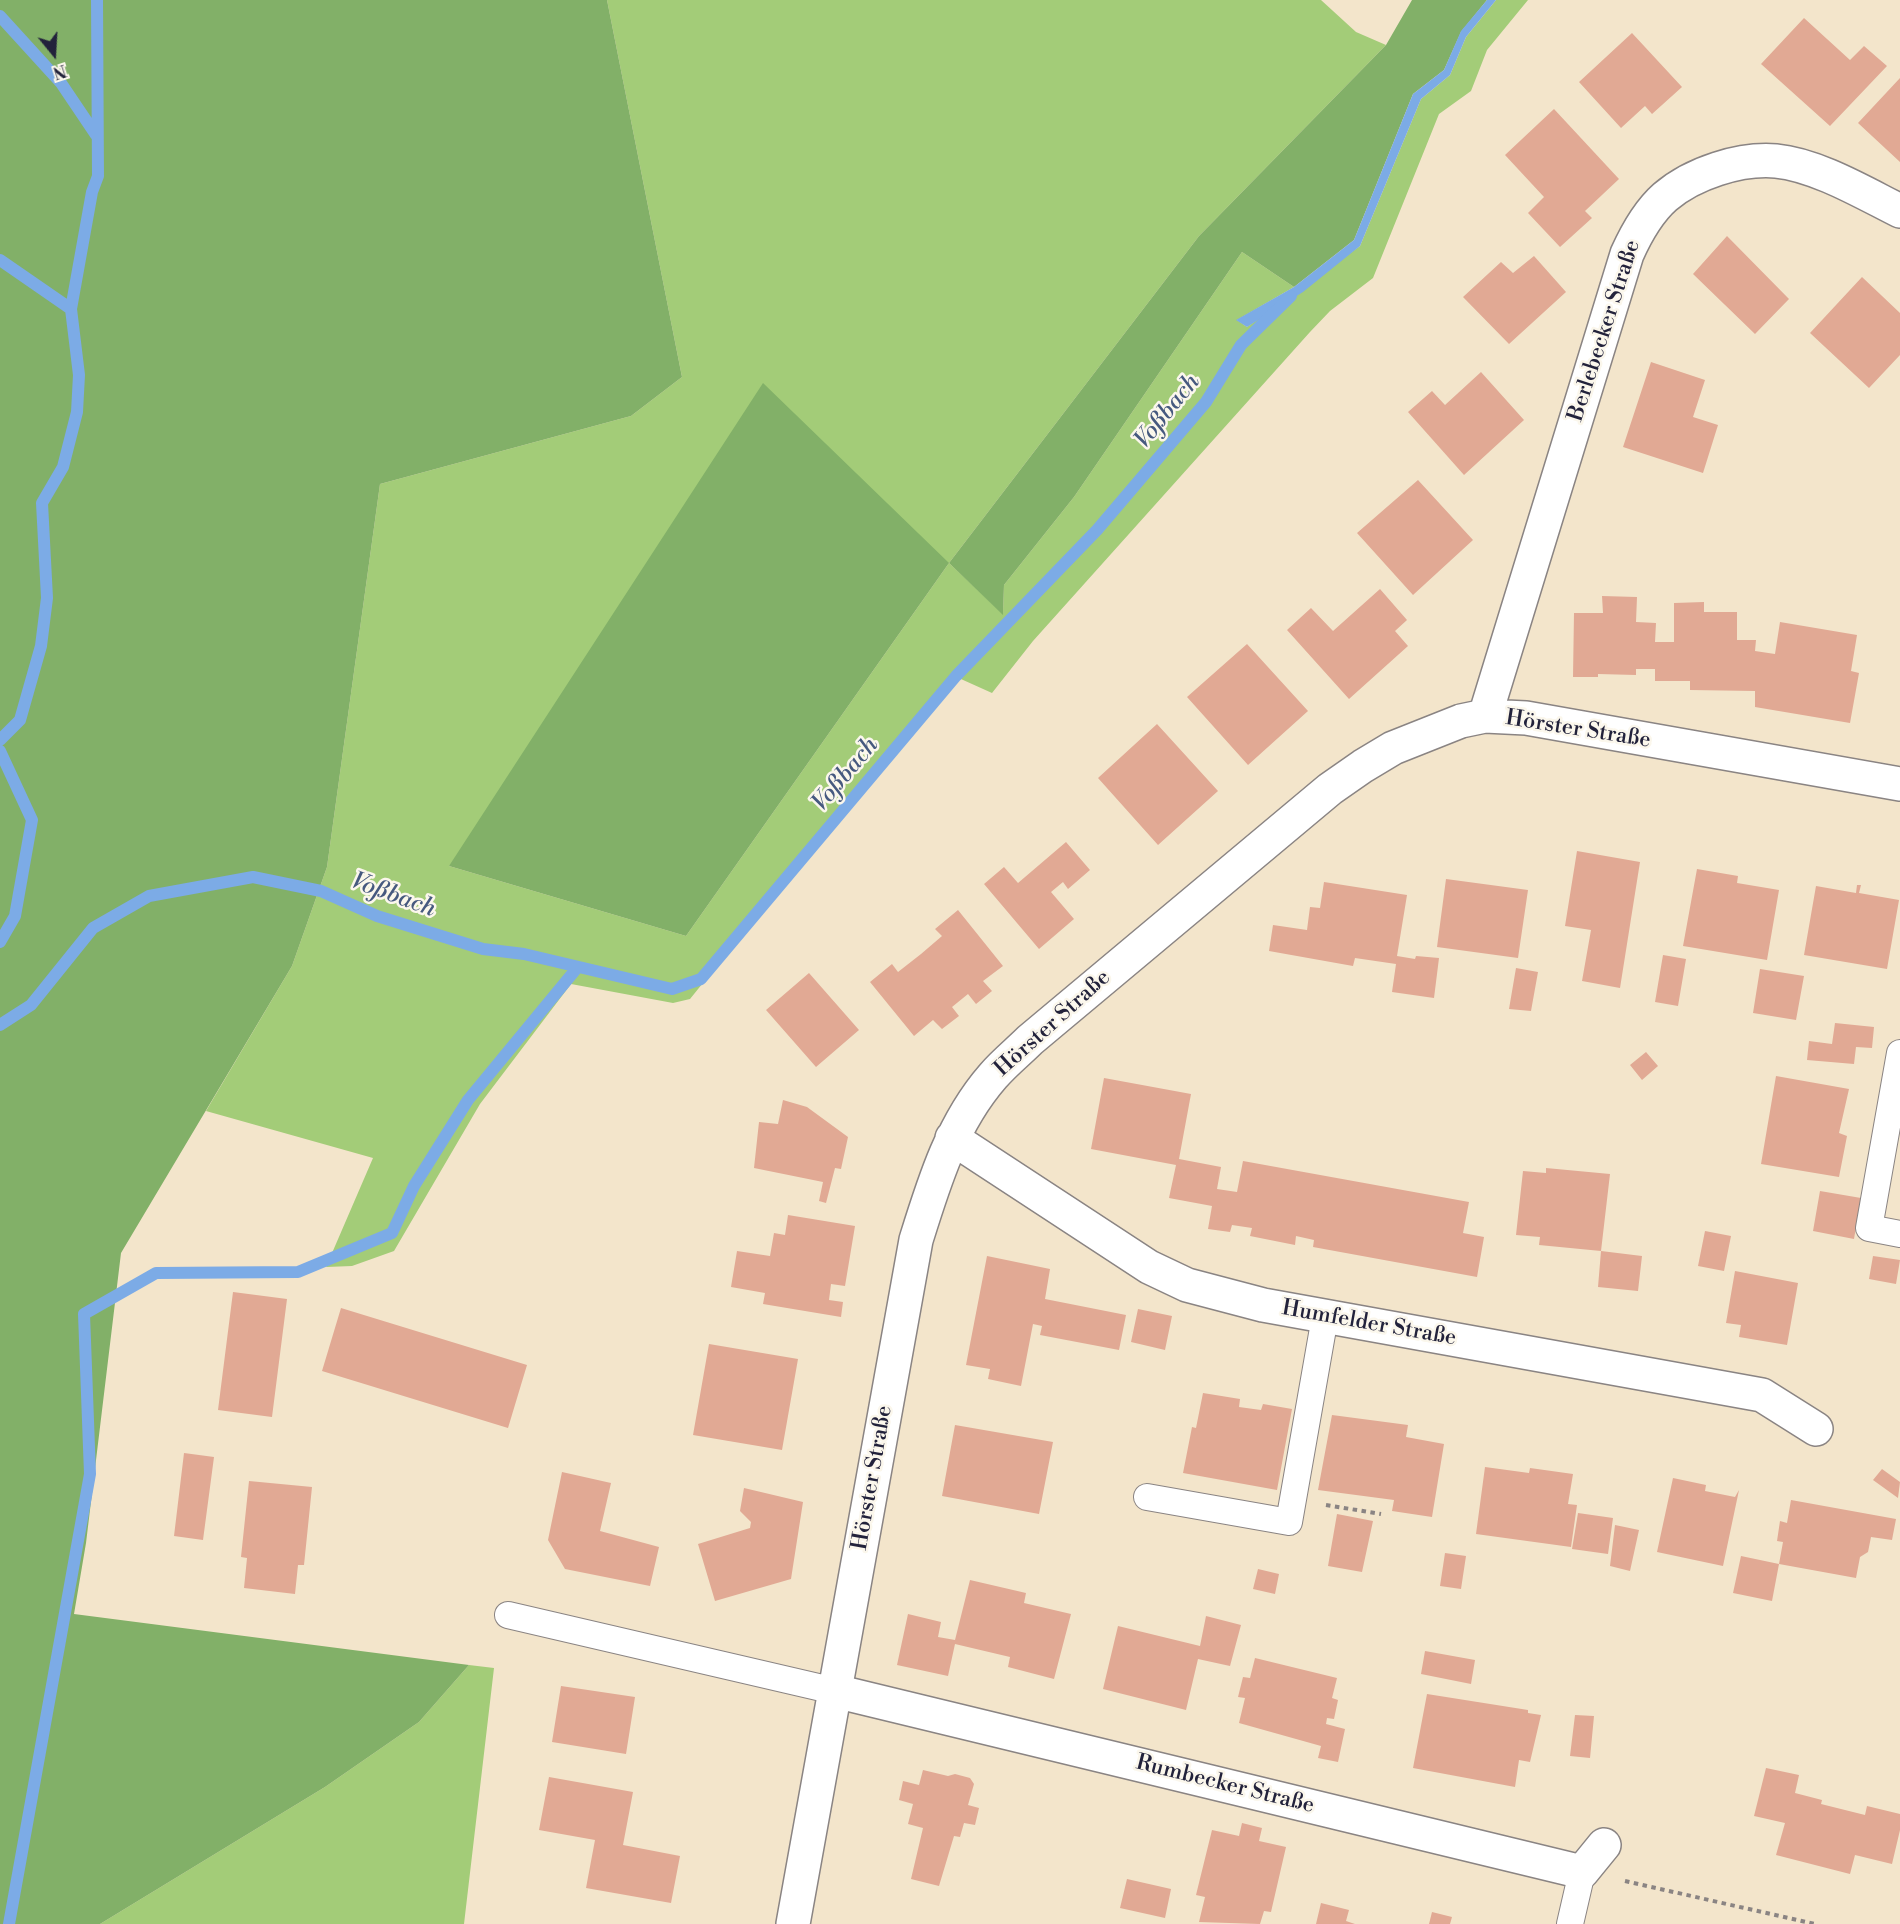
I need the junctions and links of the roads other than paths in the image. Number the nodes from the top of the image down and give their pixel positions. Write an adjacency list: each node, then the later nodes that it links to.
1 (1900, 211): 2 (street, Berlebecker Straße)
2 (1485, 716): 3 (street, Hörster Straße); 5 (street, Hörster Straße)
3 (1900, 784)
4 (1900, 1053): 6 (lane)
5 (952, 1138): 7 (street, Humfelder Straße); 11 (street, Hörster Straße)
6 (1900, 1234)
7 (1325, 1317): 8 (street, Humfelder Straße); 9 (lane)
8 (1816, 1429)
9 (1147, 1497)
10 (508, 1615): 11 (lane)
11 (835, 1691): 13 (street, Rumbecker Straße); 14 (street, Hörster Straße)
12 (1604, 1845): 13 (street)
13 (1582, 1872): 15 (lane)
14 (793, 1924)
15 (1570, 1924)

